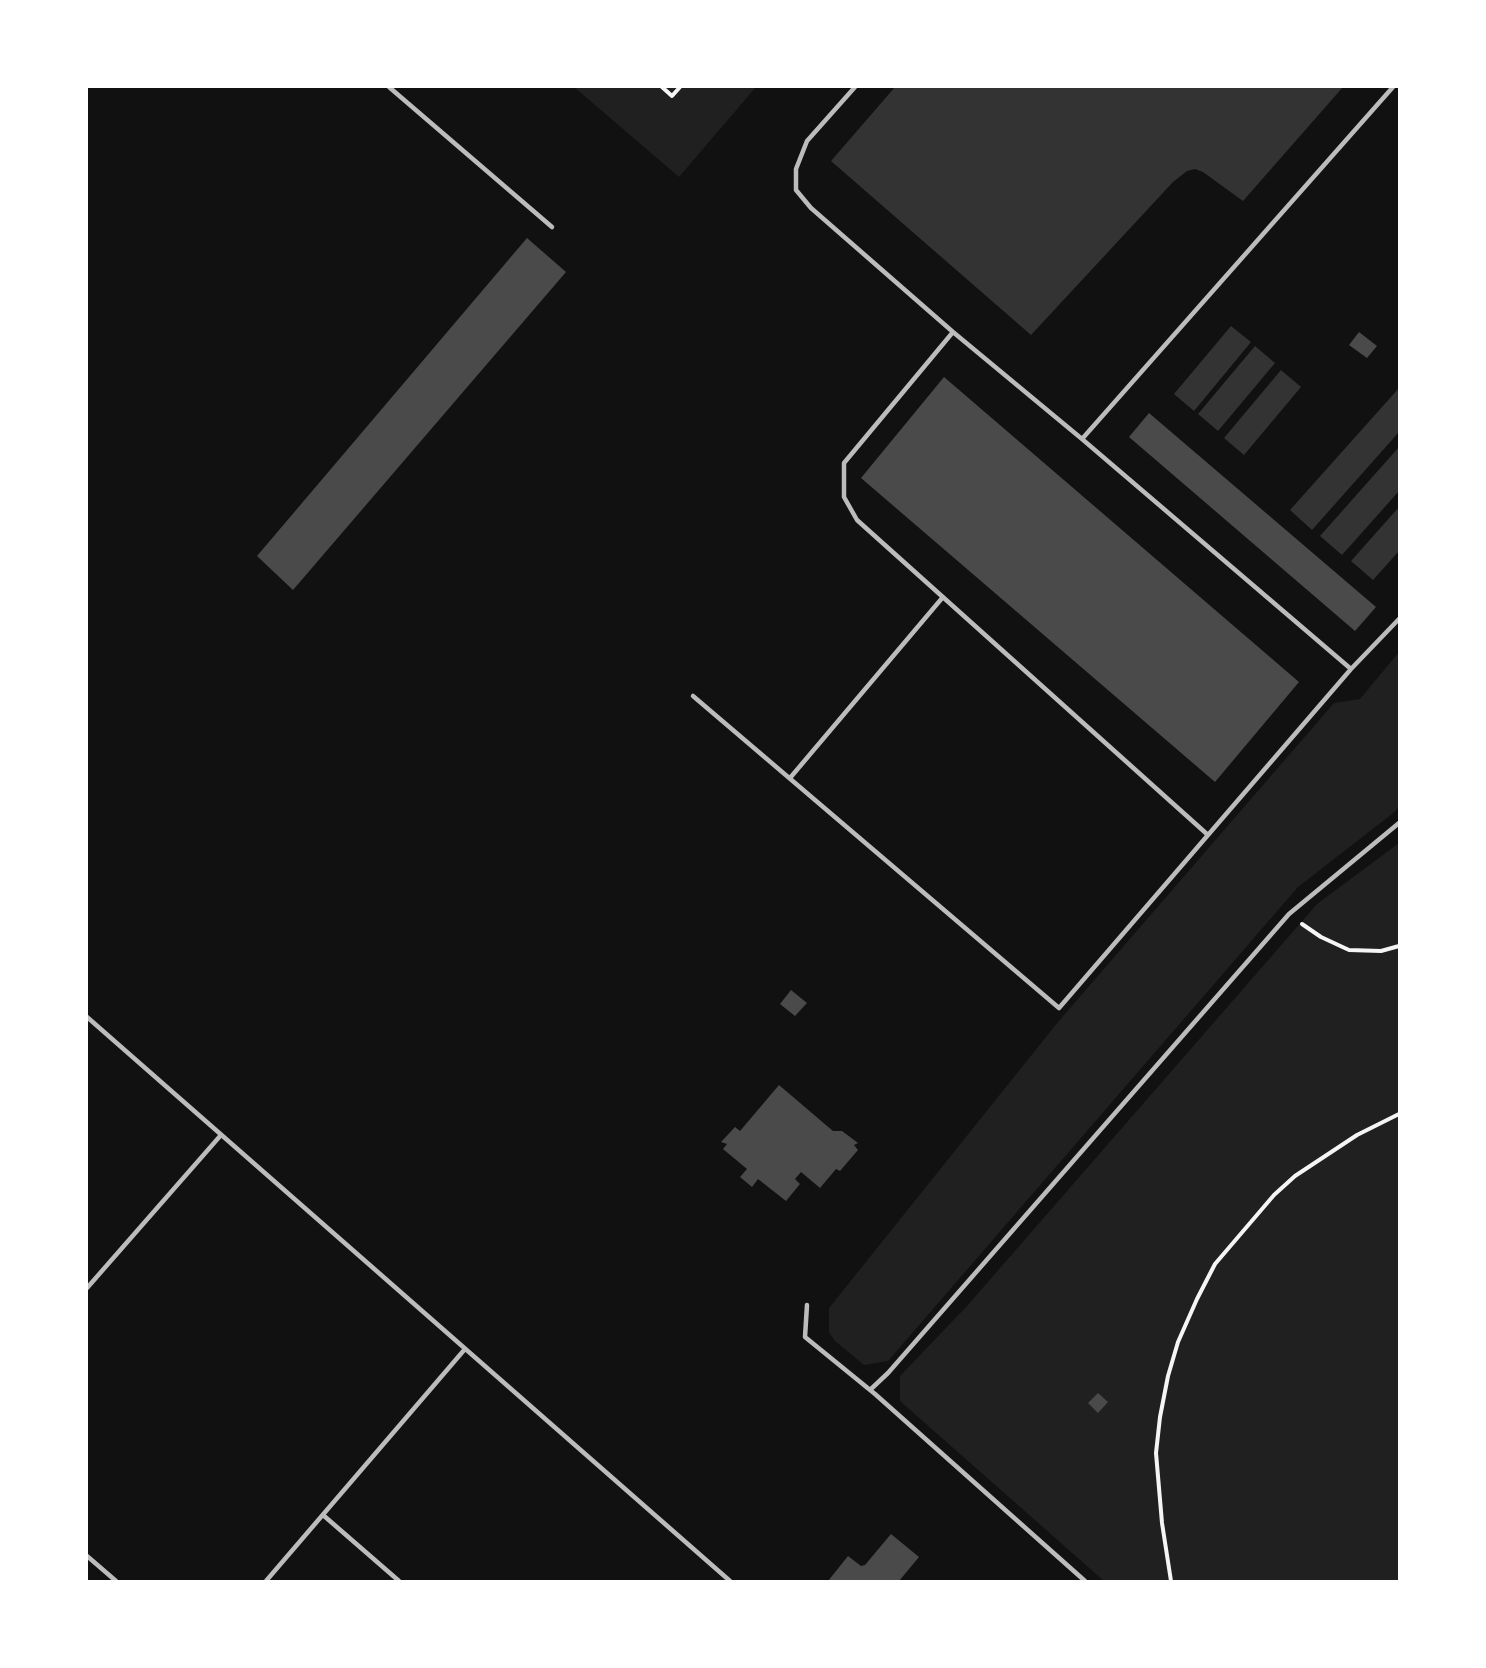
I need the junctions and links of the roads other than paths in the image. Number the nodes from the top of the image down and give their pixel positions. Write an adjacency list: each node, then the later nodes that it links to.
1 (389, 87): 4 (lane)
2 (855, 87): 5 (lane)
3 (1393, 87): 6 (lane)
4 (552, 227)
5 (953, 332): 6 (lane); 7 (lane)
6 (1083, 439): 9 (lane)
7 (943, 597): 11 (lane); 13 (lane)
8 (1399, 619): 9 (lane)
9 (1351, 669): 13 (lane)
10 (693, 696): 11 (lane)
11 (789, 778): 13 (lane)
12 (1399, 824): 19 (lane)
13 (1208, 834)
14 (87, 1017): 15 (lane)
15 (221, 1136): 16 (lane); 18 (lane)
16 (87, 1288)
17 (807, 1305): 19 (lane)
18 (465, 1349): 20 (lane); 25 (lane)
19 (870, 1390): 26 (lane)
20 (323, 1515): 23 (lane); 24 (lane)
21 (87, 1556): 22 (lane)
22 (116, 1581)
23 (266, 1581)
24 (399, 1581)
25 (730, 1581)
26 (1085, 1581)

